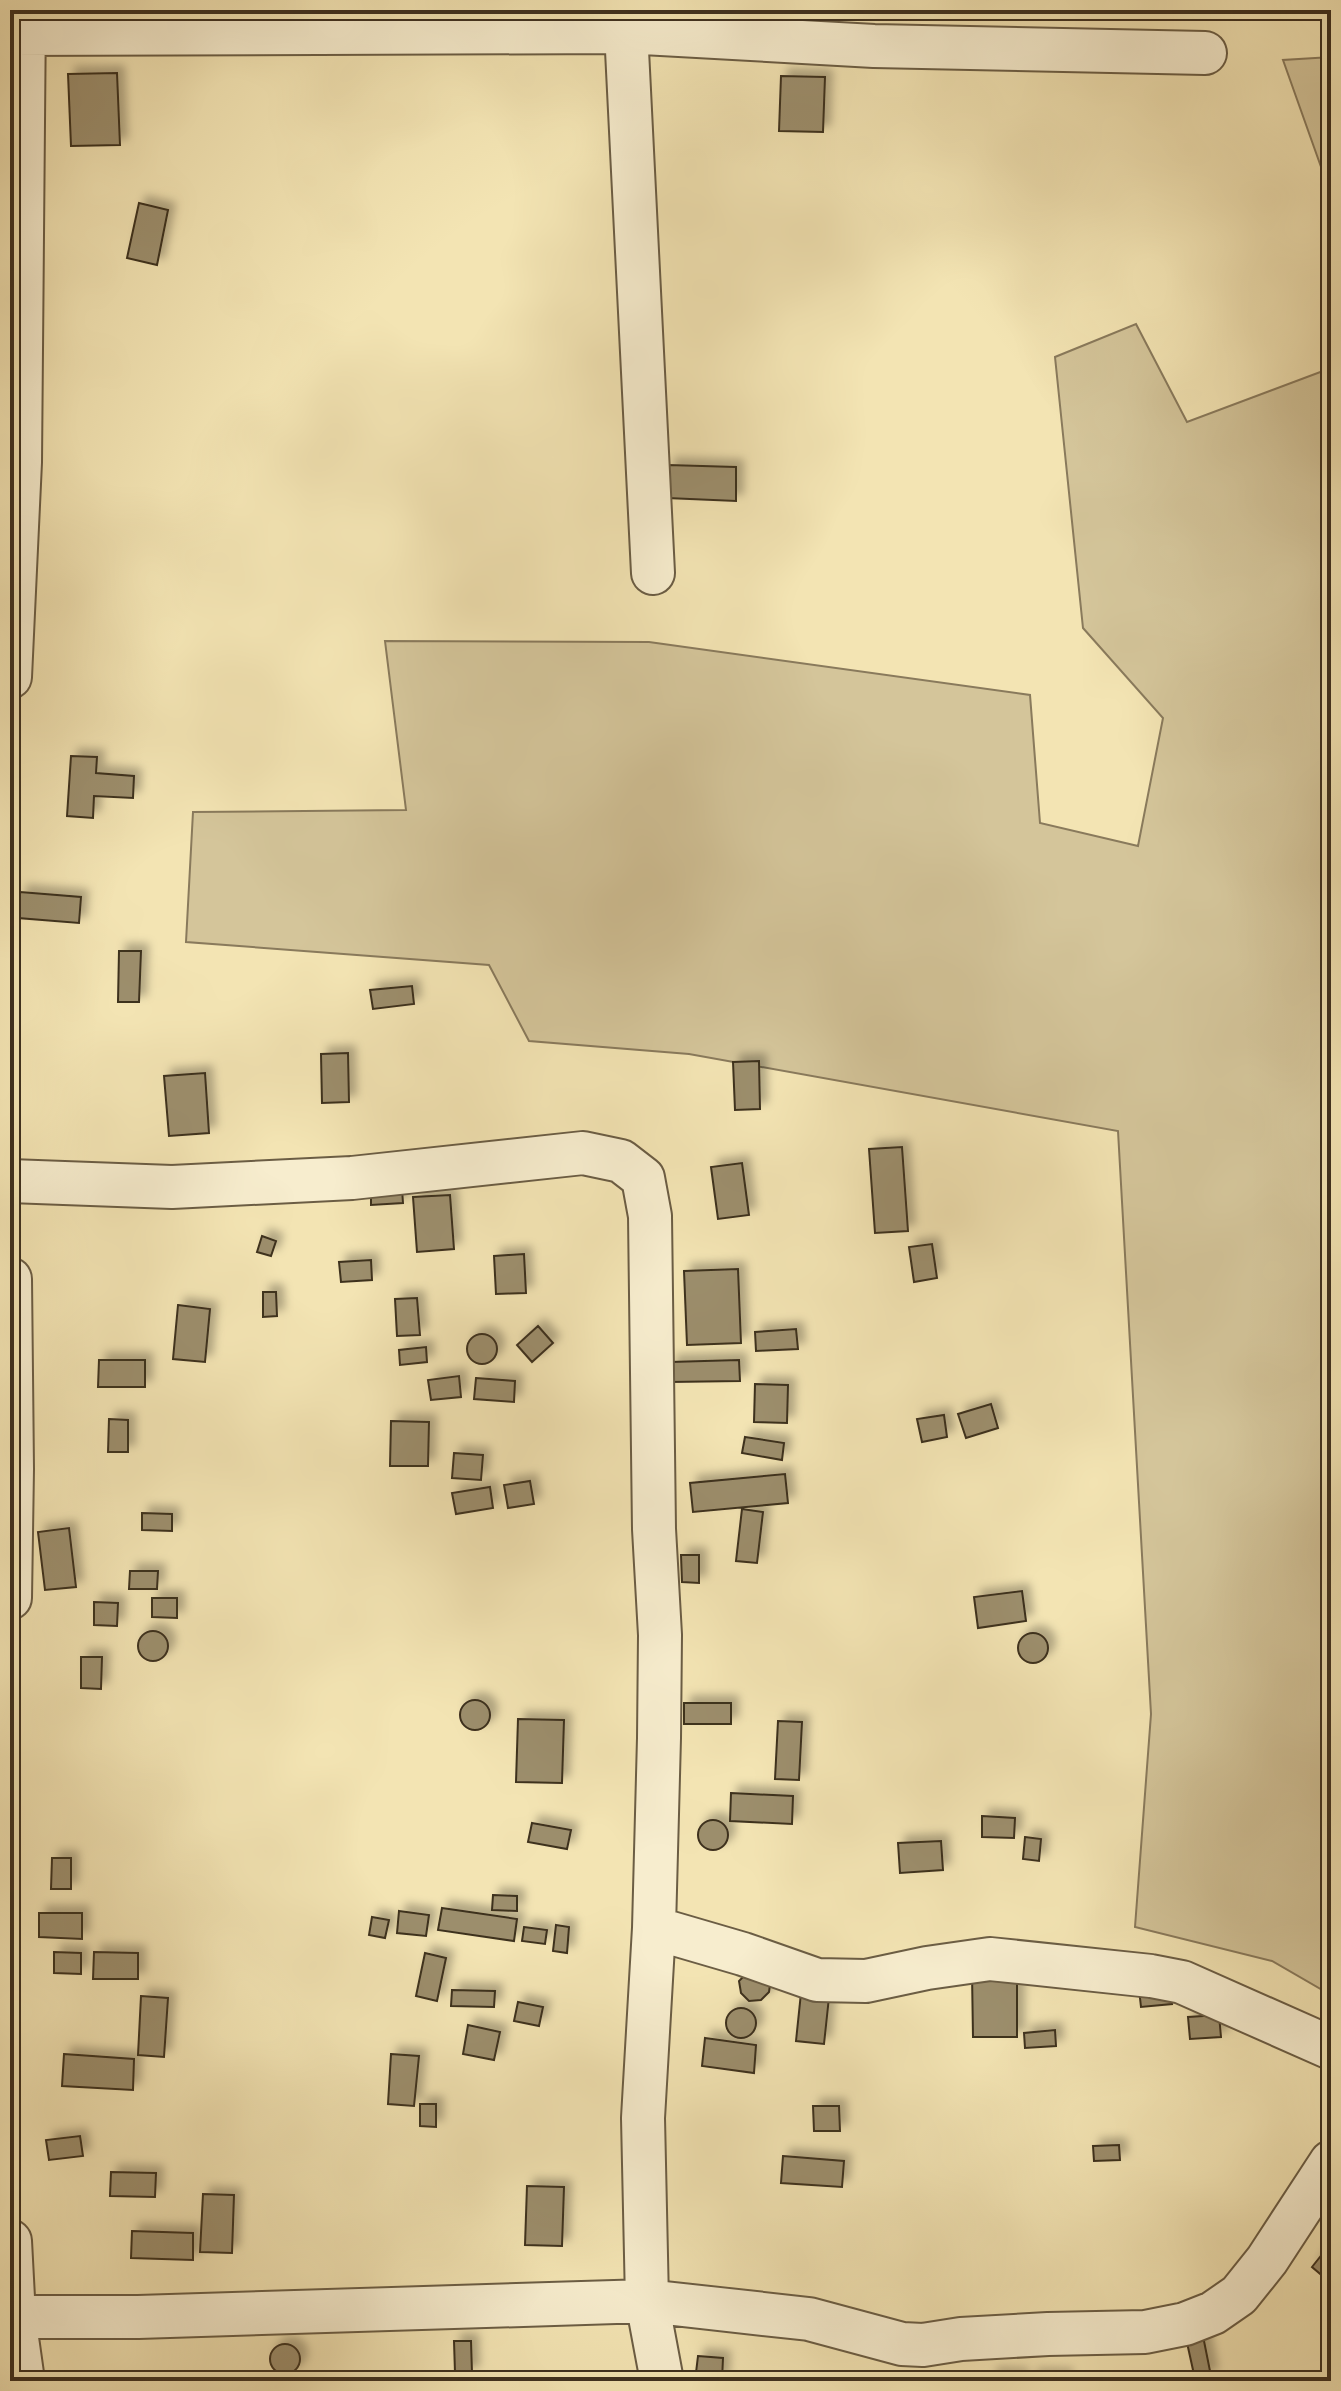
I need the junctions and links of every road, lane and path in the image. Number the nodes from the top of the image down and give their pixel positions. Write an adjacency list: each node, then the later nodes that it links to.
1 (625, 21): 2 (street); 3 (street); 4 (street)
2 (19, 26): 5 (street)
3 (1205, 53)
4 (653, 573)
5 (10, 677)
6 (10, 1181): 9 (street)
7 (10, 1279): 8 (street)
8 (10, 1598)
9 (654, 1928): 10 (street); 13 (street)
10 (1331, 2048)
11 (1331, 2162): 13 (street)
12 (10, 2241): 14 (street)
13 (647, 2301): 14 (street); 16 (street)
14 (12, 2317): 15 (street)
15 (23, 2381)
16 (662, 2381)

